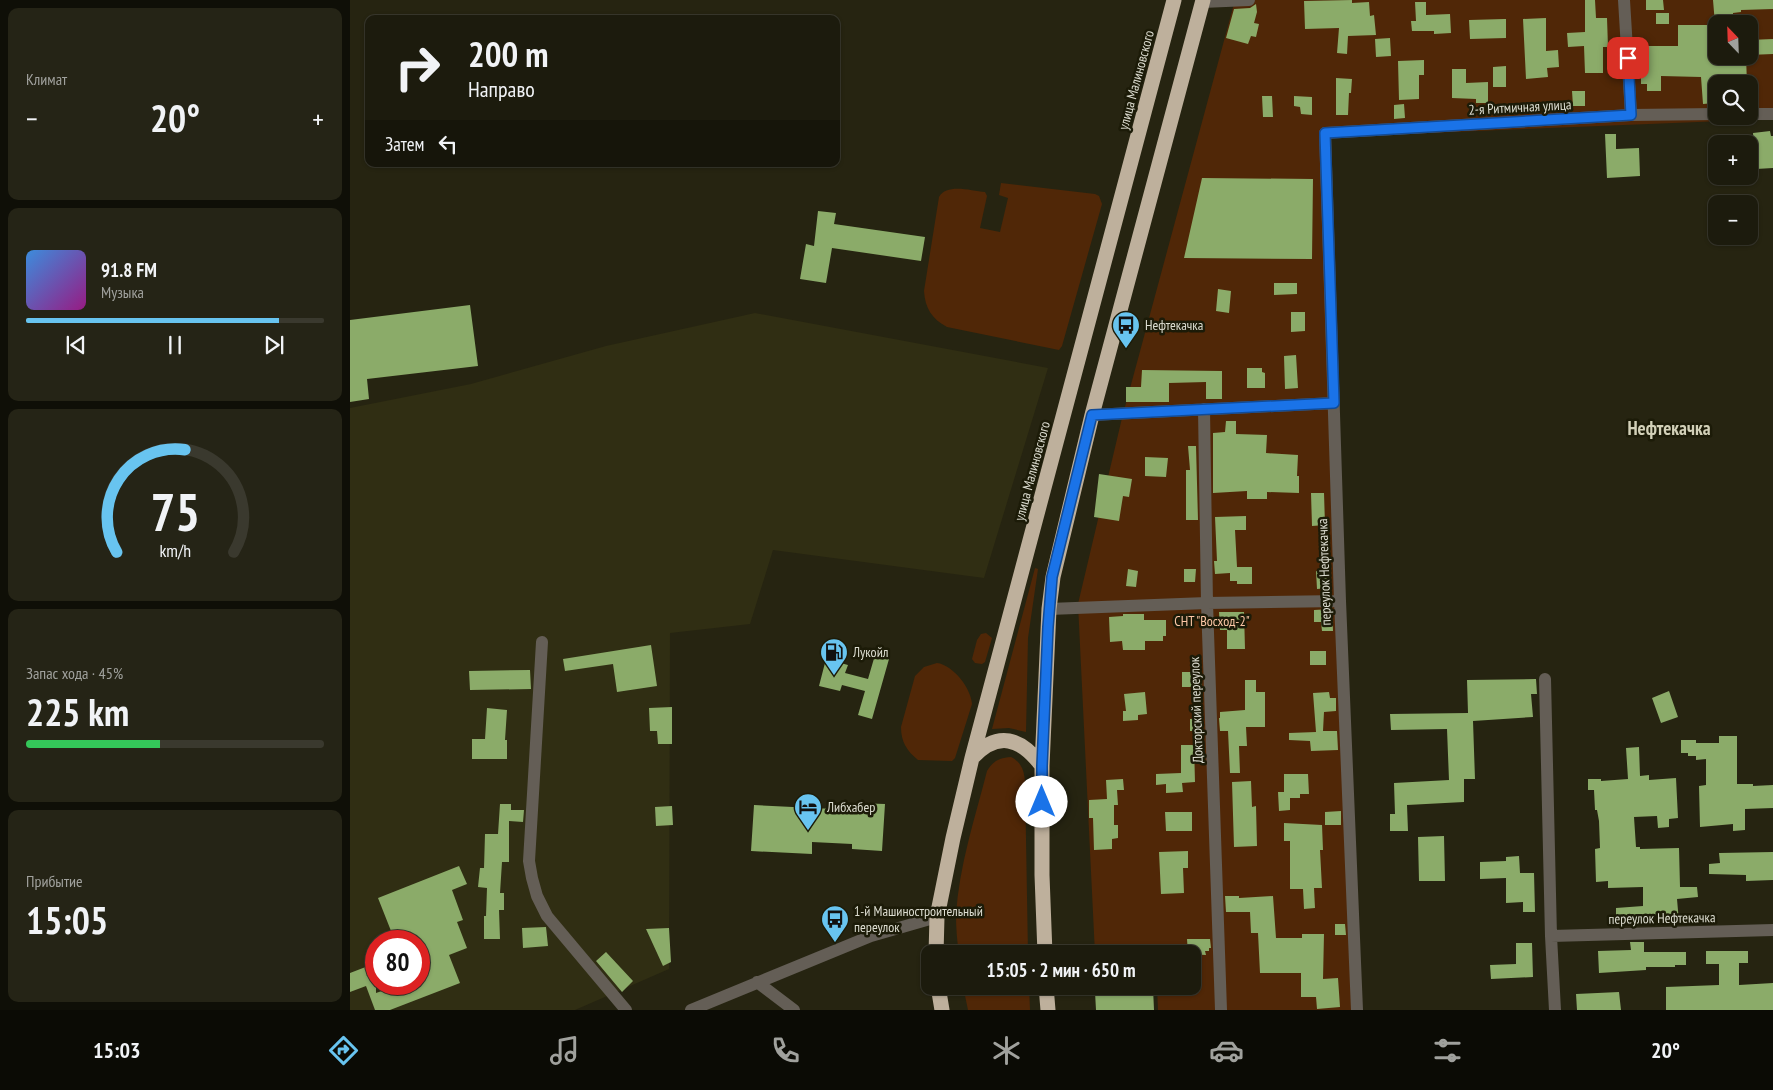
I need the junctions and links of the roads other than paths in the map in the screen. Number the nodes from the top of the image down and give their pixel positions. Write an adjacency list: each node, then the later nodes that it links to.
1 (1174, 0): 18 (highway, улица Малиновского)
2 (1249, 0): 4 (street)
3 (1624, 0): 8 (street)
4 (1202, 1): 12 (highway)
5 (1708, 114): 8 (street, 2-я Ритмичная улица)
6 (1758, 114): 7 (street)
7 (1773, 114)
8 (1631, 115): 9 (street, 2-я Ритмичная улица)
9 (1325, 133): 10 (street, переулок Нефтекачка)
10 (1334, 403): 11 (street); 13 (street, переулок Нефтекачка)
11 (1204, 409): 12 (street); 14 (street, Докторский переулок)
12 (1092, 415): 15 (highway)
13 (1340, 601): 14 (street); 34 (street, переулок Нефтекачка)
14 (1207, 603): 15 (street); 33 (street, Докторский переулок)
15 (1049, 609): 19 (highway)
16 (542, 642): 28 (street)
17 (1546, 679): 22 (street)
18 (972, 758): 19 (highway); 20 (highway, улица Малиновского)
19 (1042, 766): 24 (highway)
20 (937, 917): 23 (highway, улица Малиновского); 25 (street)
21 (1773, 930): 22 (street, переулок Нефтекачка)
22 (1551, 936): 35 (street)
23 (936, 945)
24 (1045, 945)
25 (757, 982): 29 (street); 30 (street)
26 (940, 995): 31 (highway)
27 (1046, 995): 32 (highway)
28 (626, 1010)
29 (691, 1010)
30 (794, 1010)
31 (942, 1010)
32 (1046, 1010)
33 (1221, 1010)
34 (1357, 1010)
35 (1555, 1010)

